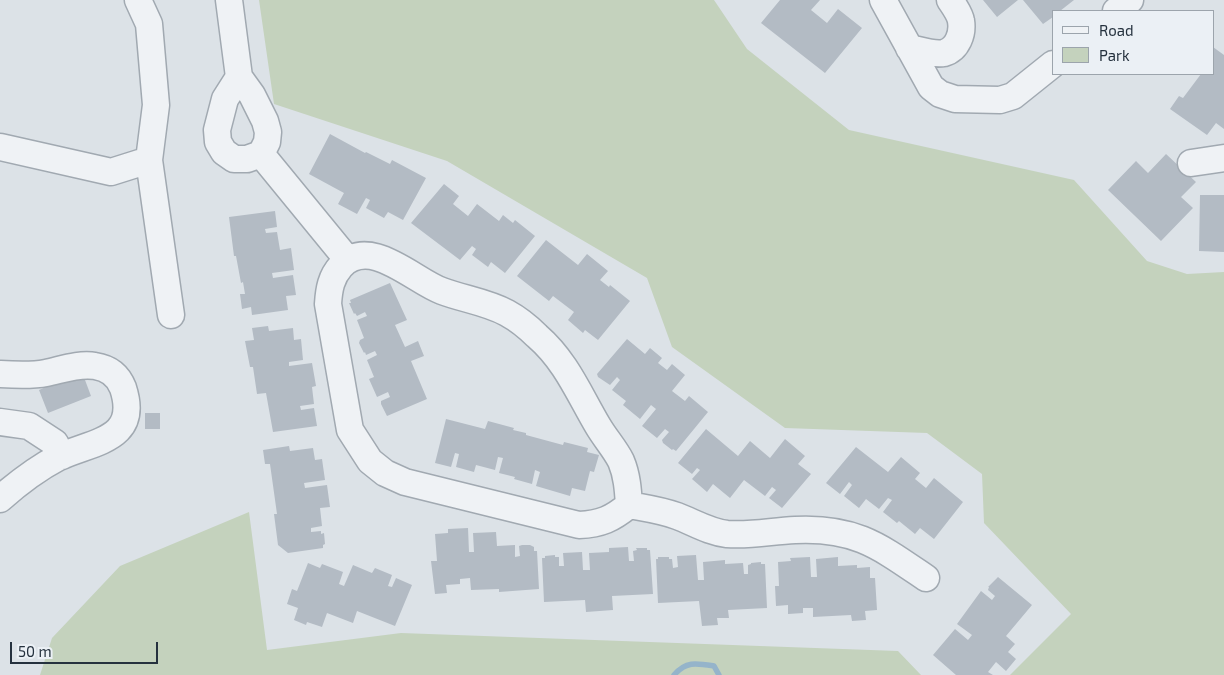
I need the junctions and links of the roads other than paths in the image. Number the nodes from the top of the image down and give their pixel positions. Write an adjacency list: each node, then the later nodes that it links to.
1 (138, 0): 13 (street)
2 (229, 0): 9 (street)
3 (950, 0): 7 (street)
4 (1130, 0): 6 (street)
5 (887, 2): 7 (street)
6 (1117, 10)
7 (909, 48): 8 (street)
8 (1052, 65)
9 (239, 77): 11 (street); 11 (street)
10 (0, 147): 13 (street)
11 (261, 154): 15 (street)
12 (1224, 158): 14 (street)
13 (149, 160): 16 (street)
14 (1191, 163)
15 (347, 259): 21 (street); 21 (street)
16 (171, 315)
17 (0, 374): 19 (street)
18 (0, 422): 19 (street)
19 (62, 456): 20 (street)
20 (0, 499)
21 (629, 505): 22 (street)
22 (926, 578)

